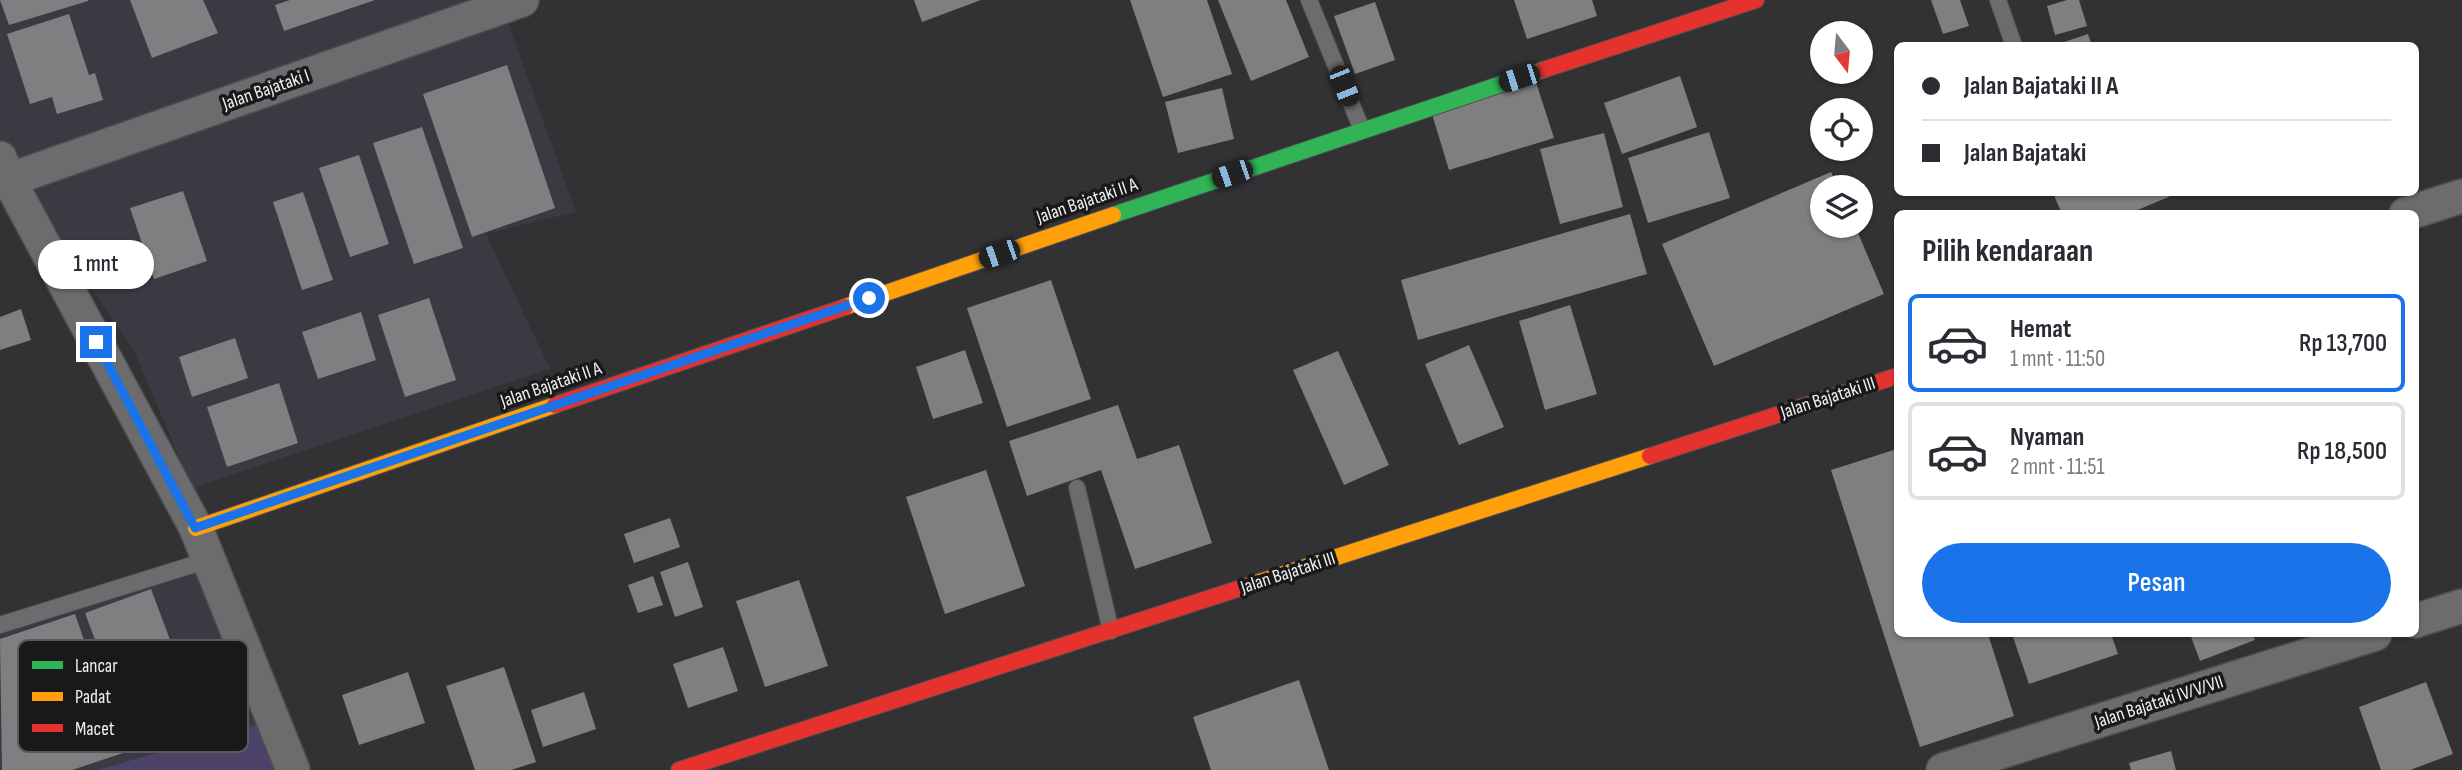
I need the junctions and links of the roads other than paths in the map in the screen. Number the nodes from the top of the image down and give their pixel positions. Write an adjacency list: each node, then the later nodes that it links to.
1 (522, 0): 7 (street, Jalan Bajataki I)
2 (1309, 0): 6 (lane)
3 (1756, 0): 6 (street, Jalan Bajataki II A)
4 (1998, 0): 5 (lane)
5 (2013, 42)
6 (1362, 130): 12 (street, Jalan Bajataki II A)
7 (3, 174): 12 (street)
8 (2462, 196): 9 (street)
9 (2418, 210)
10 (1894, 377): 17 (street, Jalan Bajataki III)
11 (1077, 488): 17 (lane)
12 (195, 528): 13 (street)
13 (208, 559): 16 (lane); 19 (street)
14 (2462, 606): 15 (street)
15 (2419, 620)
16 (0, 625)
17 (1111, 631): 22 (street, Jalan Bajataki III)
18 (2365, 637): 23 (street, Jalan Bajataki IV/V/VII)
19 (241, 640)
20 (248, 658): 21 (street)
21 (293, 770)
22 (679, 770)
23 (1943, 770)

